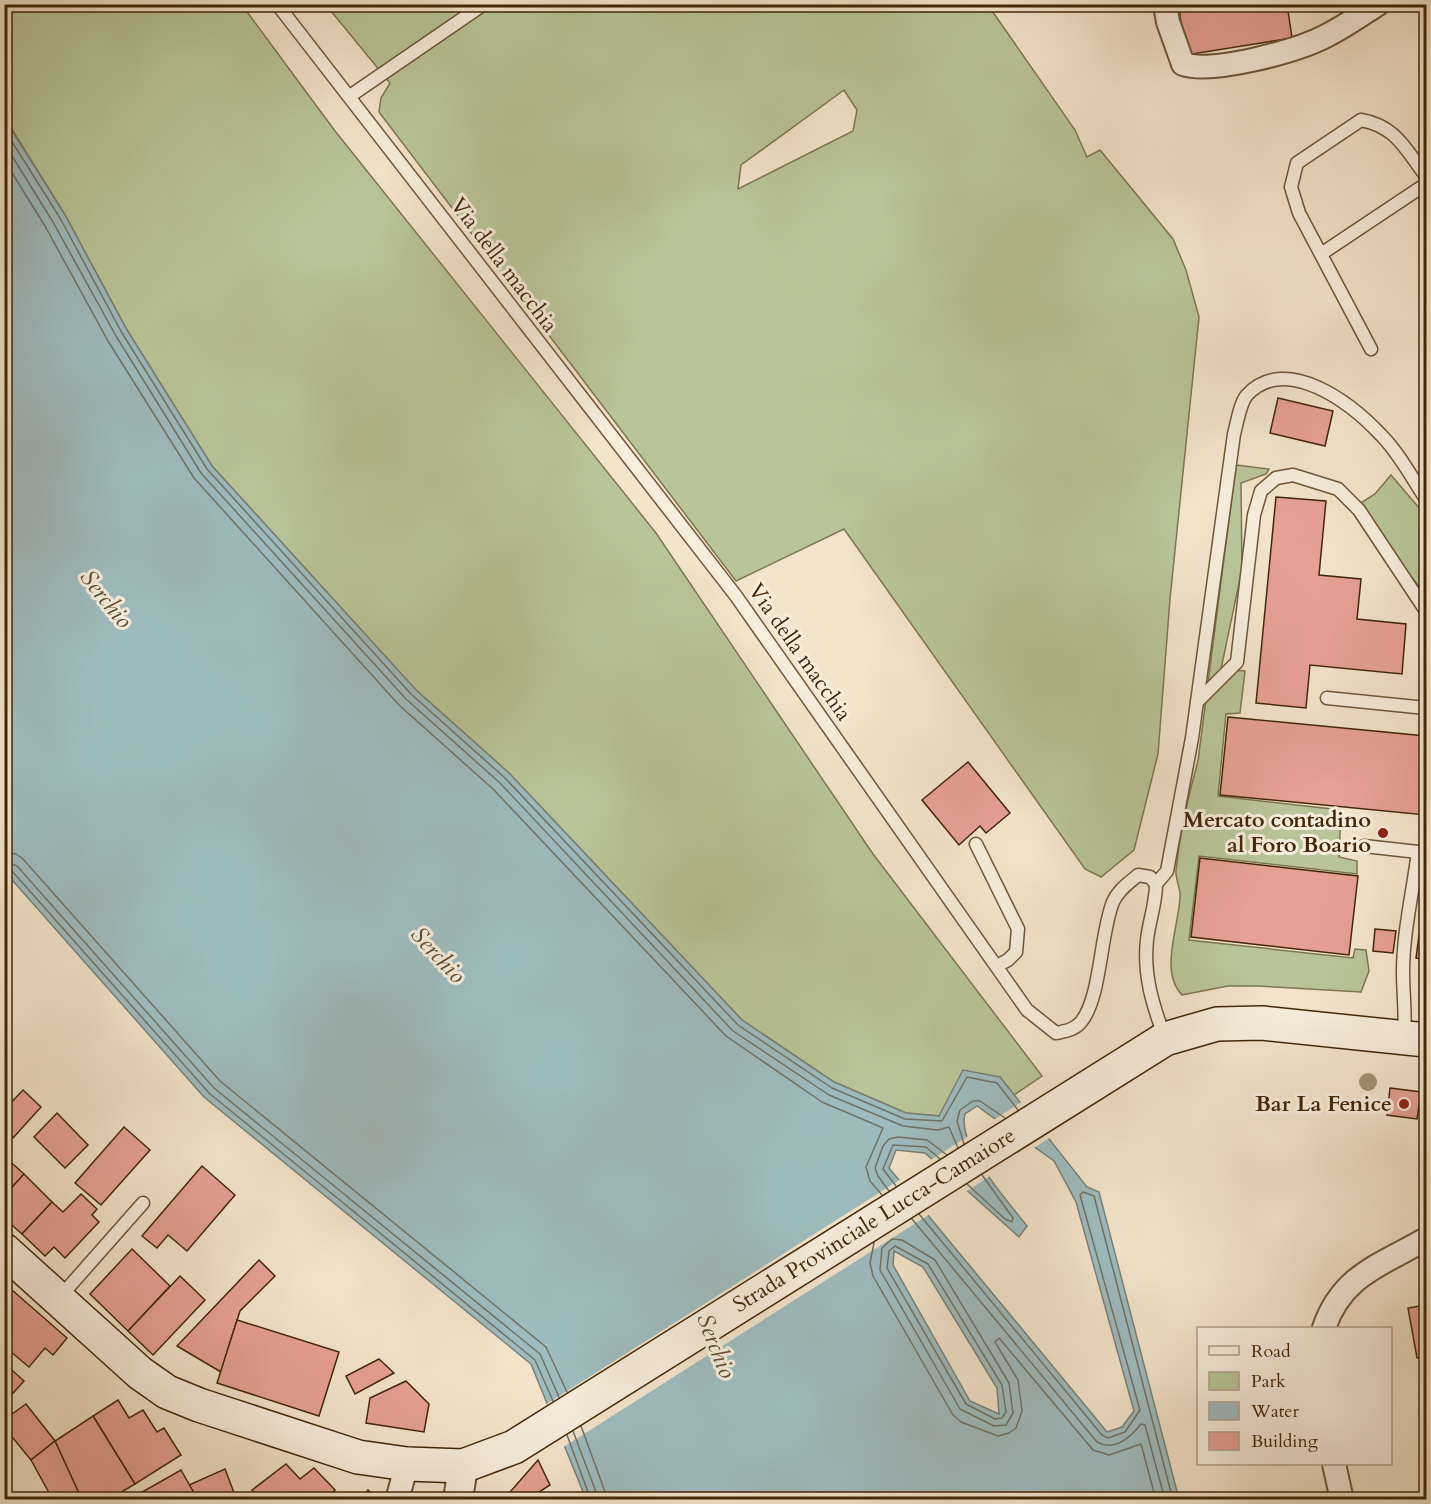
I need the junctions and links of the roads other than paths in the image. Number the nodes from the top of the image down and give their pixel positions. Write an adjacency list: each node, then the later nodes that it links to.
1 (277, 4): 6 (lane, Via della macchia)
2 (484, 4): 6 (lane)
3 (1165, 4): 5 (street)
4 (1378, 4): 5 (street)
5 (1347, 13)
6 (350, 96): 20 (lane, Via della macchia)
7 (1426, 176): 9 (lane)
8 (1426, 184): 9 (lane)
9 (1321, 254): 10 (lane)
10 (1371, 349)
11 (1426, 499): 14 (lane)
12 (1426, 610): 14 (lane)
13 (1327, 698): 15 (lane)
14 (1197, 702): 19 (lane)
15 (1426, 708)
16 (976, 844): 20 (lane)
17 (1364, 846): 18 (lane)
18 (1422, 853): 21 (lane)
19 (1156, 884): 20 (lane, Via della macchia); 22 (lane)
20 (997, 966)
21 (1415, 1038): 22 (main road, Strada Provinciale Lucca-Camaiore)
22 (1165, 1039): 30 (main road, Strada Provinciale Lucca-Camaiore)
23 (143, 1203): 26 (lane)
24 (1426, 1239): 27 (street)
25 (4, 1250): 26 (main road, Strada Provinciale Lucca-Camaiore)
26 (59, 1298): 28 (main road, Strada Provinciale Lucca-Camaiore)
27 (1325, 1327)
28 (407, 1464): 30 (main road, Strada Provinciale Lucca-Camaiore); 31 (street)
29 (1334, 1465): 33 (street)
30 (463, 1466): 32 (street)
31 (397, 1500)
32 (458, 1500)
33 (1342, 1500)

